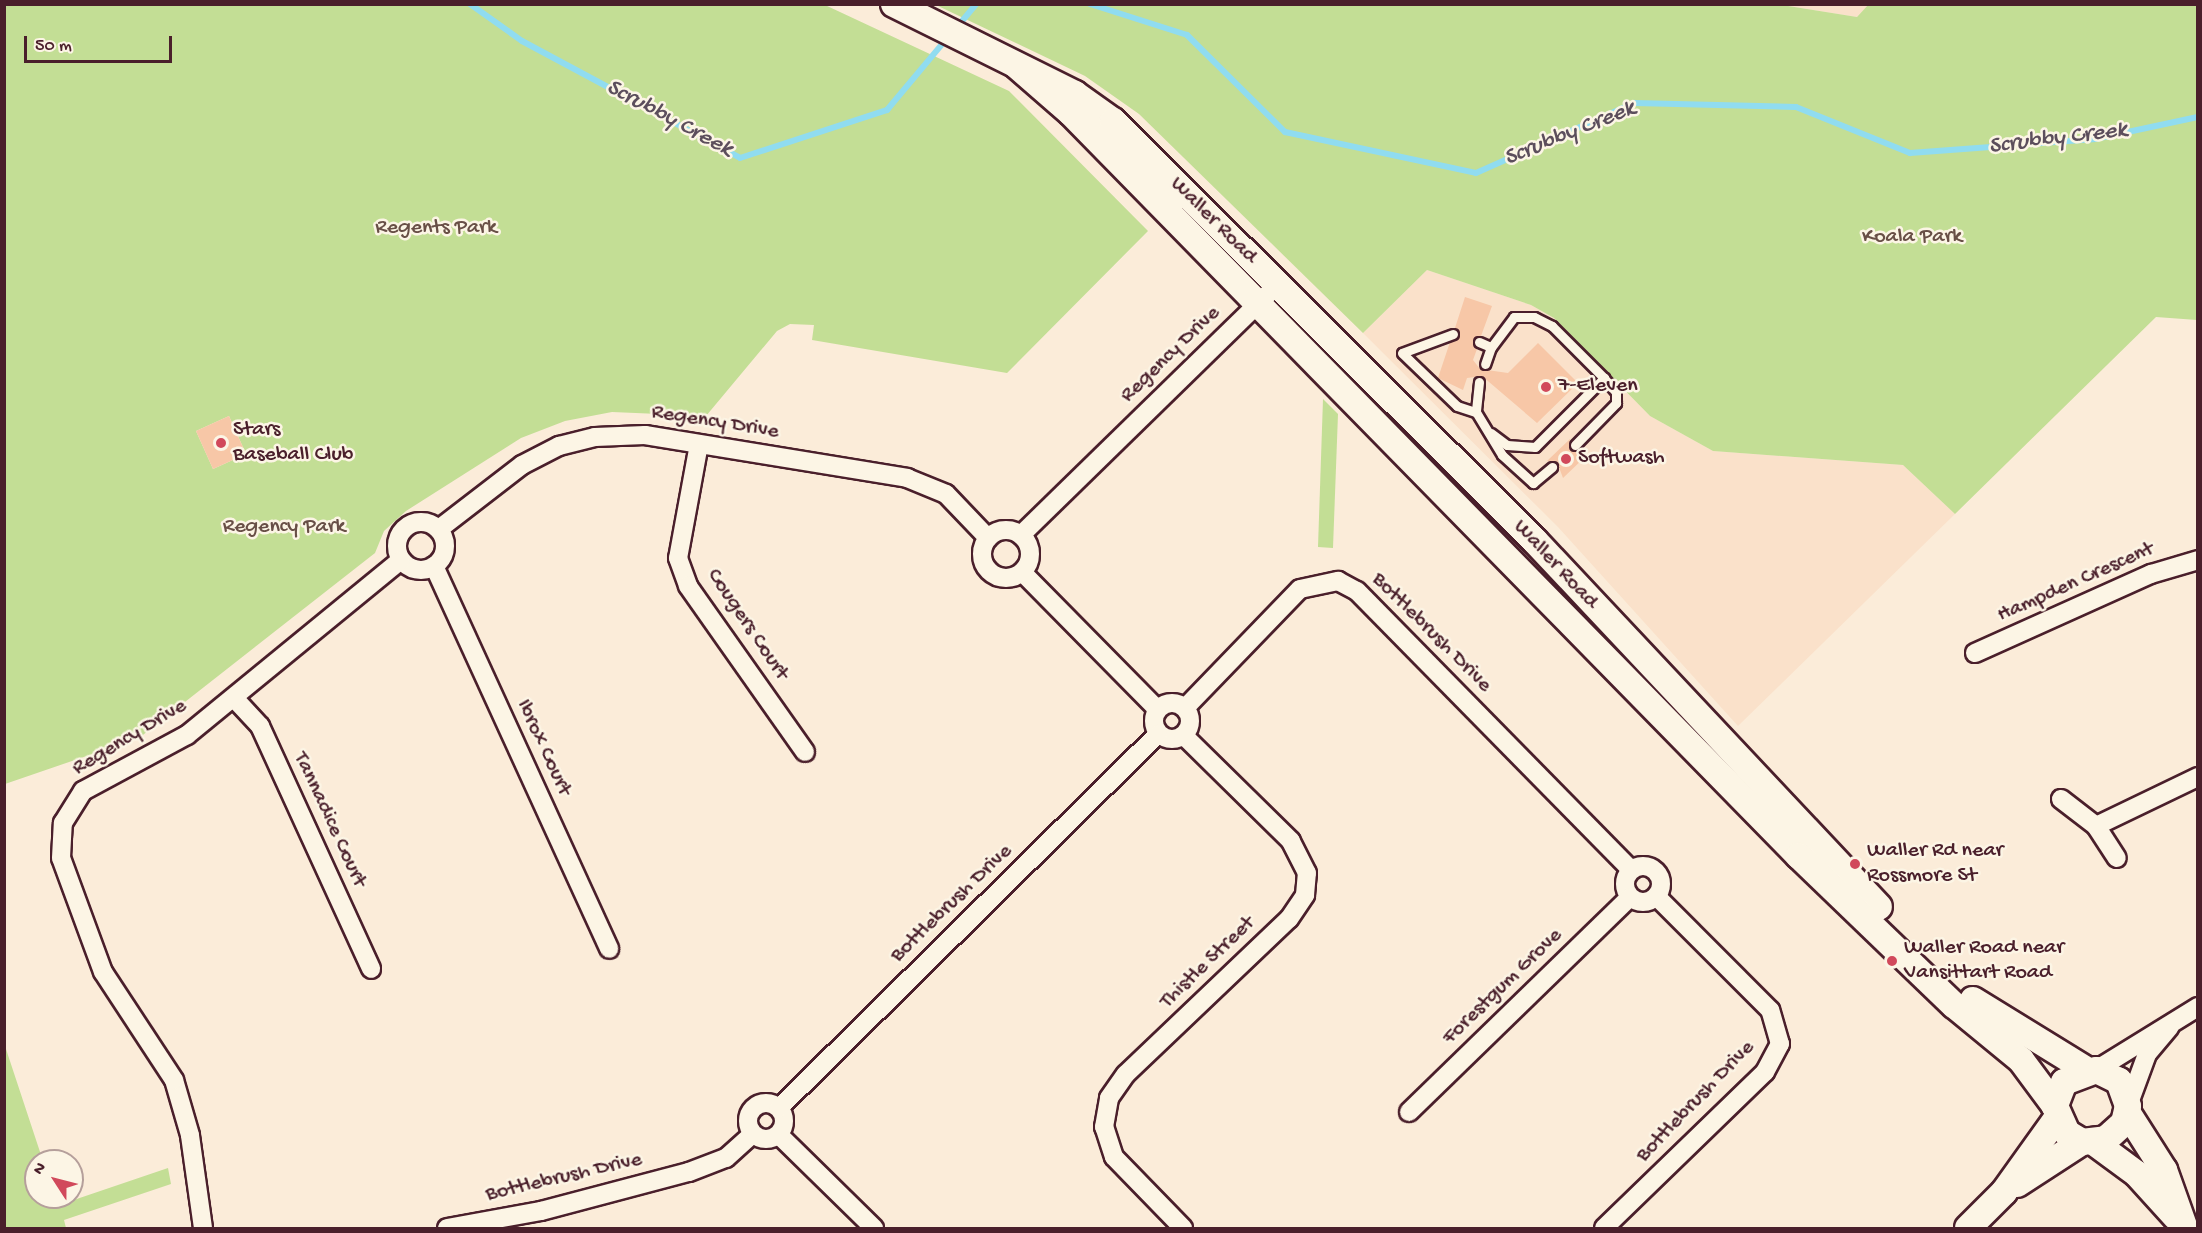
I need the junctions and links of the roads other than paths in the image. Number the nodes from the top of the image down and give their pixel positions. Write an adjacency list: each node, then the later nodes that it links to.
1 (894, 4): 2 (street, Waller Road)
2 (1017, 66): 3 (street, Waller Road); 4 (street, Waller Road)
3 (1277, 285): 4 (street, Regency Drive); 16 (street, Waller Road)
4 (1258, 303): 17 (street, Waller Road); 19 (street, Regency Drive)
5 (1453, 334): 11 (lane)
6 (1479, 342): 7 (lane)
7 (1491, 347): 8 (lane); 9 (lane)
8 (1485, 364)
9 (1604, 378): 12 (lane); 14 (lane)
10 (1479, 382): 11 (lane)
11 (1476, 412): 12 (lane)
12 (1491, 434): 15 (lane)
13 (699, 444): 18 (street, Regency Drive); 20 (street, Regency Drive); 32 (street, Cougers Court)
14 (1575, 445)
15 (1552, 467)
16 (1465, 472): 17 (street); 26 (street, Waller Road)
17 (1444, 493): 26 (street, Waller Road)
18 (439, 529): 21 (street); 23 (street)
19 (1021, 535): 20 (street); 24 (street)
20 (988, 538): 24 (street)
21 (401, 560): 23 (street); 27 (street, Regency Drive)
22 (2198, 560): 25 (street, Hampden Crescent)
23 (434, 566): 40 (street, Ibrox Court)
24 (1023, 573): 29 (street)
25 (1975, 653)
26 (1643, 679): 44 (street, Waller Road); 48 (street, Waller Road)
27 (234, 698): 41 (street, Tannadice Court); 55 (street, Regency Drive)
28 (1185, 708): 29 (street); 31 (street); 37 (street, Bottlebrush Drive)
29 (1157, 709): 30 (street)
30 (1158, 734): 31 (street); 45 (street, Bottlebrush Drive)
31 (1183, 735): 58 (street, Thistle Street)
32 (806, 752)
33 (2198, 777): 35 (street)
34 (2061, 799): 35 (street)
35 (2096, 826): 36 (street)
36 (2117, 858)
37 (1631, 870): 38 (street); 39 (street)
38 (1656, 896): 39 (street); 59 (street, Bottlebrush Drive)
39 (1630, 897): 47 (street, Forestgum Grove)
40 (609, 949)
41 (371, 969)
42 (2198, 1007): 43 (street)
43 (2179, 1016): 44 (street); 46 (street)
44 (2091, 1070): 46 (street, Waller Road); 48 (street)
45 (779, 1108): 49 (street); 50 (street)
46 (2128, 1109): 51 (street); 54 (street, Waller Road)
47 (1408, 1112)
48 (2056, 1112): 51 (street, Waller Road); 52 (street)
49 (753, 1134): 50 (street); 53 (street, Bottlebrush Drive)
50 (778, 1135): 57 (street)
51 (2089, 1142): 52 (street); 54 (street, Waller Road)
52 (2004, 1192): 60 (street)
53 (543, 1220): 56 (street, Bottlebrush Drive)
54 (2185, 1227)
55 (202, 1228)
56 (447, 1228)
57 (874, 1228)
58 (1183, 1228)
59 (1604, 1228)
60 (1968, 1228)

